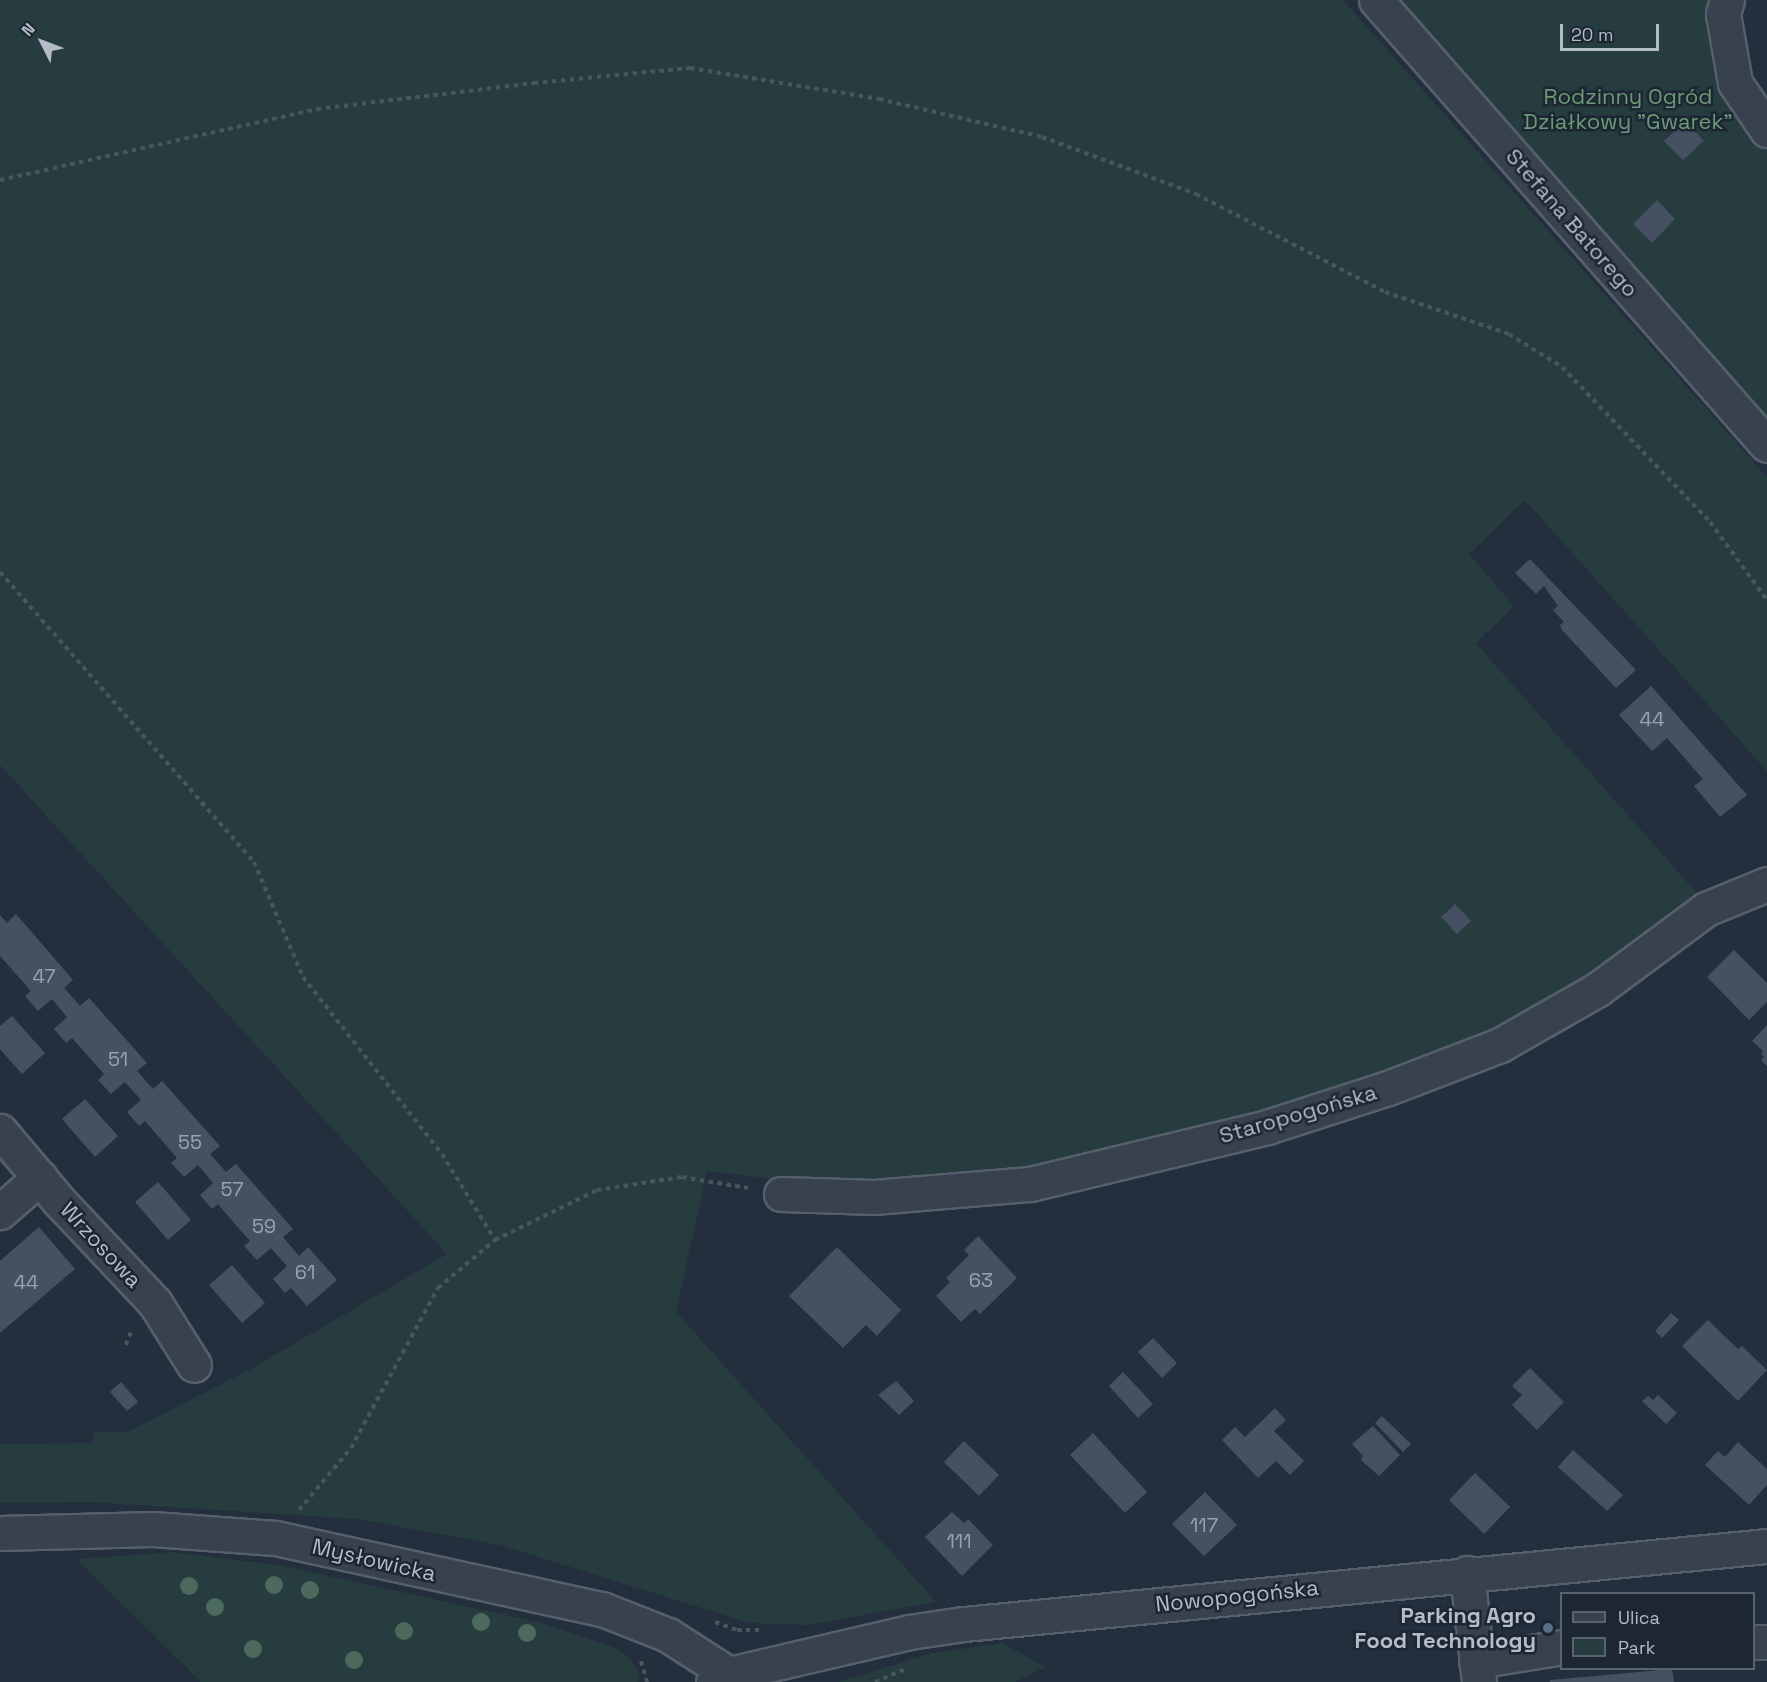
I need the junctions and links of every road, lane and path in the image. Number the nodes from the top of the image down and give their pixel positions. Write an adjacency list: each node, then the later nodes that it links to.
1 (1376, 0): 5 (street, Stefana Batorego)
2 (1727, 0): 3 (street)
3 (1767, 130)
4 (0, 180): 7 (path)
5 (1767, 445)
6 (0, 572): 13 (path)
7 (1767, 600)
8 (1767, 884): 11 (street, Staropogońska)
9 (0, 1131): 10 (street, Wrzosowa)
10 (40, 1176): 12 (street); 14 (street, Wrzosowa)
11 (781, 1194): 13 (path)
12 (0, 1212)
13 (495, 1240): 16 (path)
14 (194, 1365)
15 (0, 1533): 16 (street, Mysłowicka)
16 (275, 1538): 23 (street, Mysłowicka)
17 (1767, 1546): 18 (street, Nowopogońska)
18 (1467, 1573): 22 (street); 23 (street, Nowopogońska)
19 (704, 1619): 20 (path)
20 (770, 1630)
21 (1560, 1648): 22 (street)
22 (1478, 1671)
23 (721, 1678)

